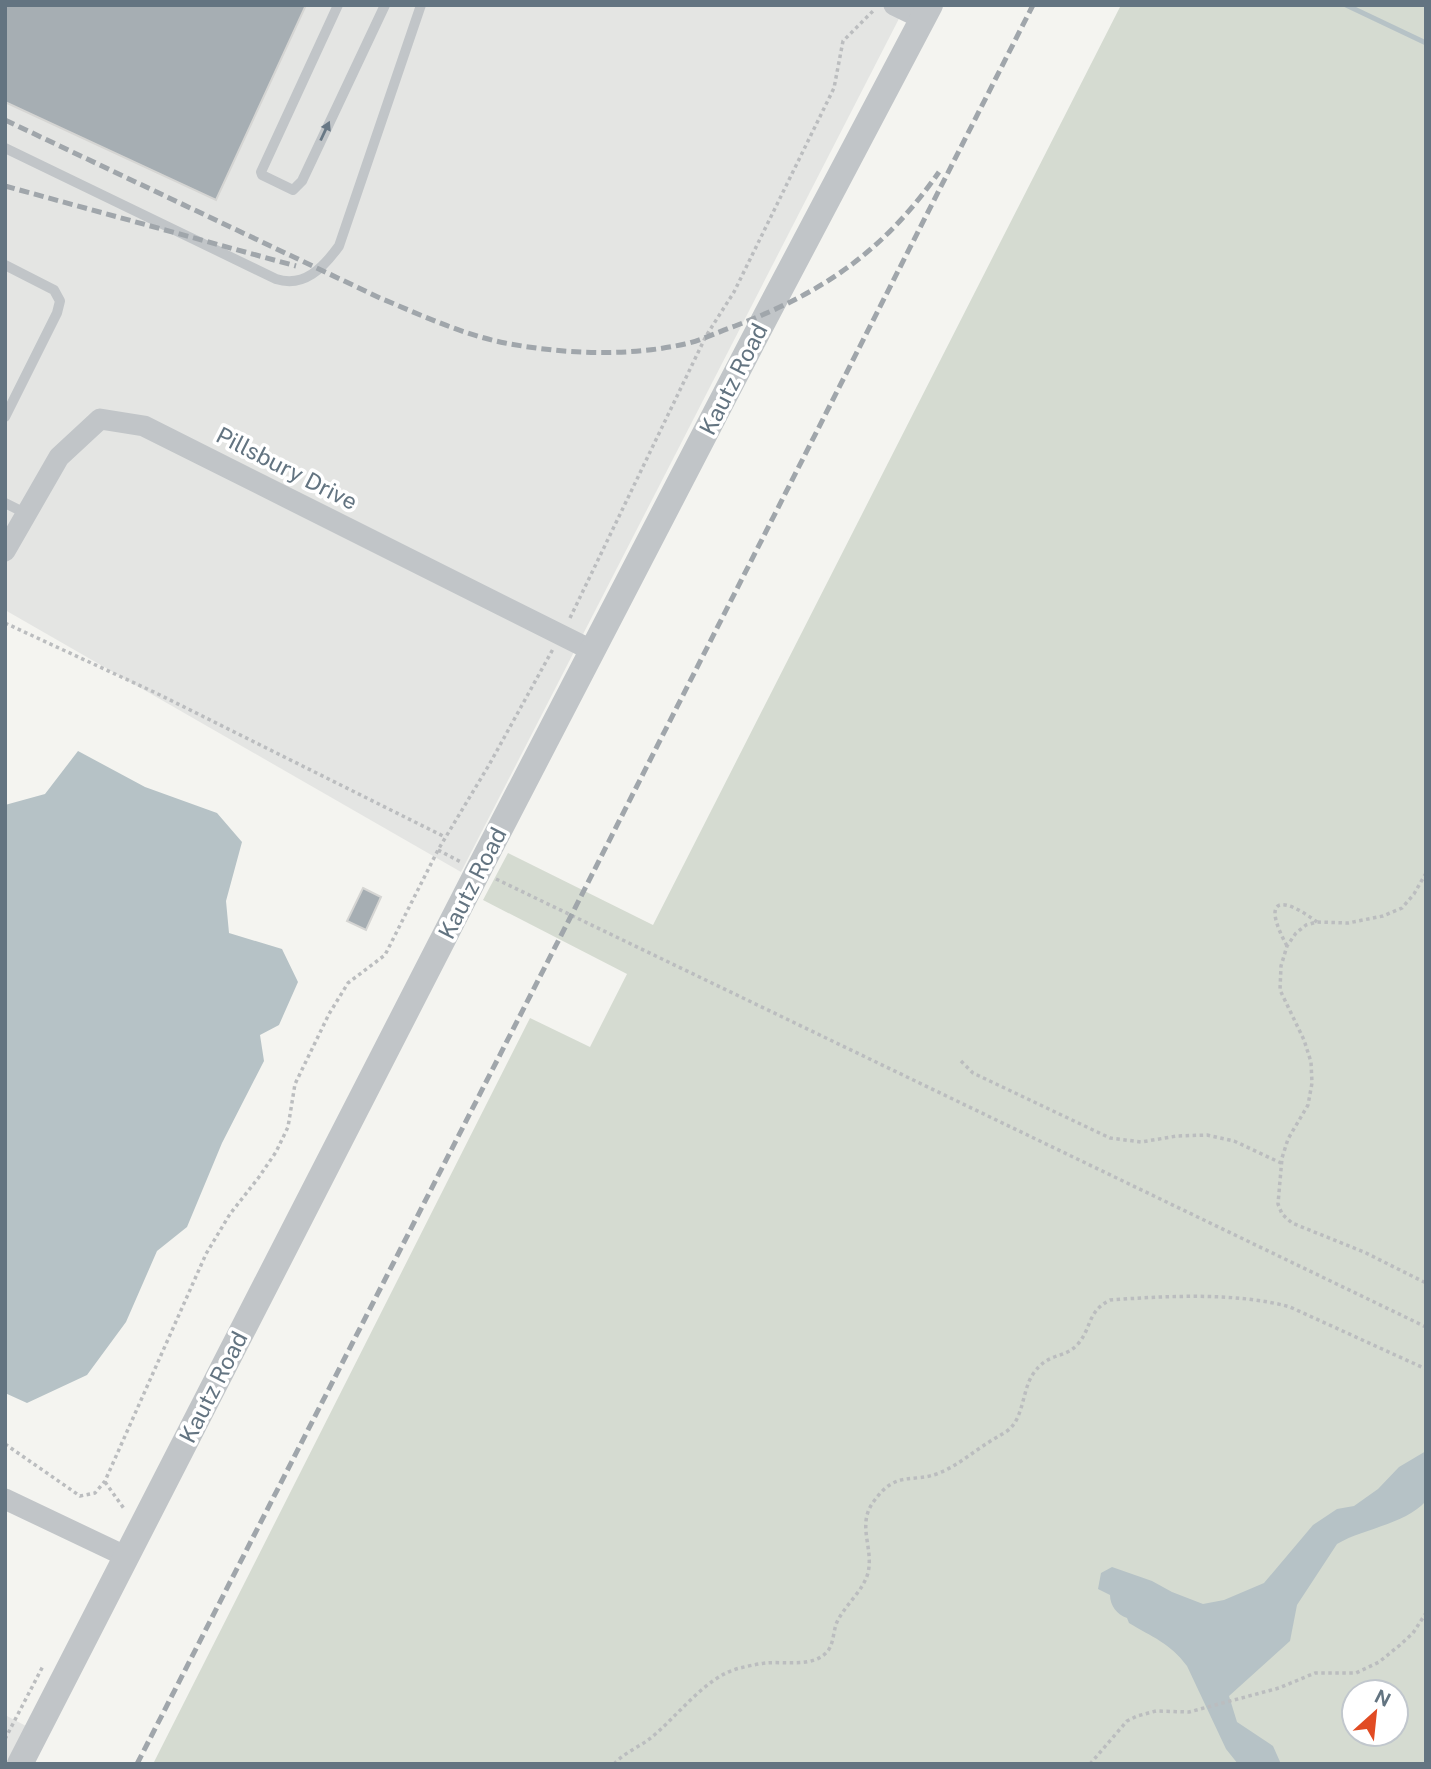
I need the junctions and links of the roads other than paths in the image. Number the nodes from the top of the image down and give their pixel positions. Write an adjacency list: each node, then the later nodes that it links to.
1 (338, 5): 2 (lane, one-way to 2)
2 (385, 5)
3 (421, 5): 6 (lane)
4 (894, 5): 5 (street)
5 (927, 12): 12 (street, Kautz Road)
6 (5, 148)
7 (5, 265): 8 (lane)
8 (5, 417)
9 (5, 503): 10 (lane)
10 (27, 513): 11 (street, Pillsbury Drive); 12 (street, Pillsbury Drive)
11 (5, 551)
12 (593, 651): 14 (street, Kautz Road)
13 (5, 1499): 14 (street)
14 (127, 1557): 15 (street, Kautz Road)
15 (20, 1764)

